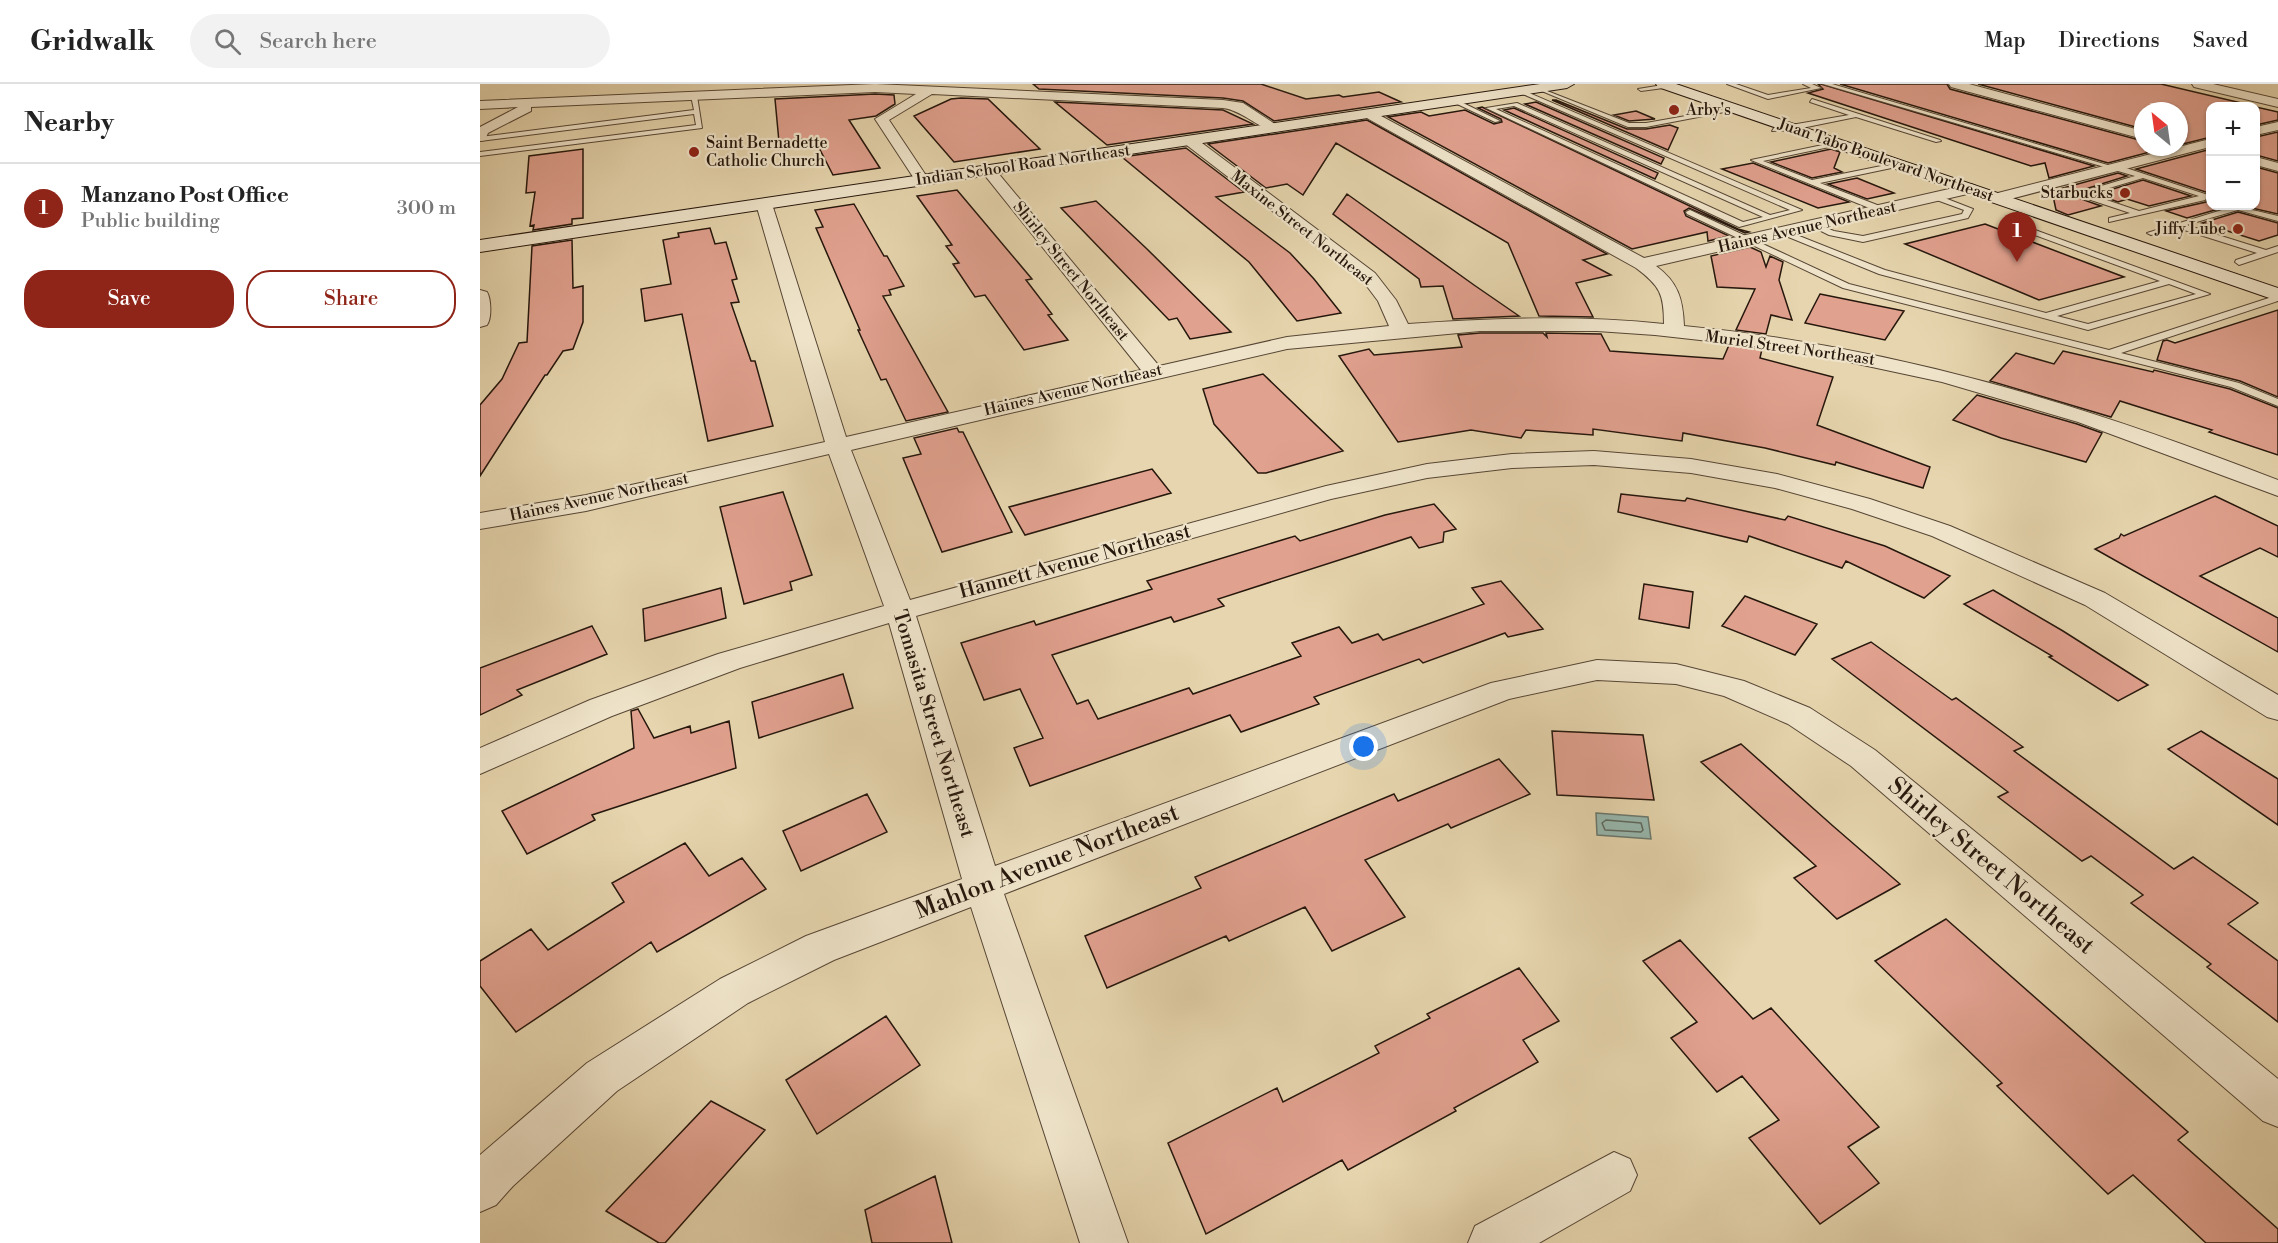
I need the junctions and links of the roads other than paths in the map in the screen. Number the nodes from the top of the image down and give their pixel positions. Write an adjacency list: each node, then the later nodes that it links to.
1 (1567, 84): 8 (main road, Indian School Road Northeast)
2 (1730, 84): 15 (lane)
3 (1806, 84): 14 (lane)
4 (1826, 84): 47 (lane)
5 (1955, 84): 34 (street)
6 (2198, 84): 20 (street)
7 (1666, 85): 9 (lane); 13 (main road, Juan Tabo Boulevard Northeast)
8 (1539, 88): 12 (main road, Indian School Road Northeast); 23 (lane)
9 (1641, 88)
10 (561, 89): 21 (street)
11 (931, 90): 16 (street); 30 (street); 52 (street)
12 (1520, 91): 18 (main road, Indian School Road Northeast); 35 (lane)
13 (1694, 92): 17 (main road, Juan Tabo Boulevard Northeast)
14 (1778, 92): 15 (lane); 17 (lane)
15 (1763, 95): 17 (lane)
16 (694, 96): 21 (street); 25 (lane)
17 (1746, 98): 23 (lane); 28 (main road, Juan Tabo Boulevard Northeast); 31 (main road, Juan Tabo Boulevard Northeast)
18 (1455, 101): 26 (main road, Indian School Road Northeast); 49 (lane)
19 (1812, 101): 27 (lane)
20 (2278, 103)
21 (533, 104): 22 (street); 36 (street)
22 (480, 105)
23 (1588, 108): 24 (lane)
24 (1606, 109)
25 (697, 112): 36 (lane); 43 (lane)
26 (1370, 114): 30 (main road, Indian School Road Northeast); 79 (street)
27 (1857, 115): 28 (lane); 39 (lane)
28 (1819, 123): 31 (lane); 57 (main road, Juan Tabo Boulevard Northeast)
29 (2278, 126): 33 (street)
30 (1274, 128): 38 (main road, Indian School Road Northeast)
31 (1791, 128): 32 (lane); 41 (main road, Juan Tabo Boulevard Northeast)
32 (1774, 130)
33 (2260, 130)
34 (2134, 133)
35 (1621, 134): 37 (lane); 51 (lane)
36 (480, 138)
37 (1593, 139): 40 (lane); 40 (lane); 54 (lane)
38 (1189, 140): 48 (main road, Indian School Road Northeast); 86 (street, Maxine Street Northeast)
39 (1938, 141)
40 (1566, 144): 56 (lane)
41 (1838, 144): 45 (main road, Juan Tabo Boulevard Northeast); 53 (lane)
42 (2198, 146): 47 (street)
43 (480, 154)
44 (2260, 162): 46 (street)
45 (1898, 164): 53 (lane); 55 (main road, Juan Tabo Boulevard Northeast)
46 (2278, 167)
47 (2112, 168): 50 (lane); 57 (street)
48 (988, 170): 52 (main road, Indian School Road Northeast); 89 (street, Shirley Street Northeast)
49 (1600, 170)
50 (2143, 176): 65 (lane); 65 (lane)
51 (1724, 178): 54 (lane); 66 (lane)
52 (922, 180): 61 (main road, Indian School Road Northeast)
53 (1813, 182): 64 (lane)
54 (1695, 184): 56 (lane); 66 (lane)
55 (1971, 189): 58 (street, Haines Avenue Northeast); 59 (main road, Juan Tabo Boulevard Northeast)
56 (1668, 190): 66 (lane)
57 (2023, 191): 59 (street); 60 (main road, Juan Tabo Boulevard Northeast)
58 (1937, 197): 64 (street, Haines Avenue Northeast); 69 (lane)
59 (1995, 198): 83 (main road, Juan Tabo Boulevard Northeast)
60 (2057, 202)
61 (765, 204): 75 (main road, Indian School Road Northeast); 91 (street, Tomasita Street Northeast)
62 (1684, 209): 74 (lane)
63 (2079, 209): 68 (main road)
64 (1882, 210): 69 (street, Haines Avenue Northeast)
65 (2137, 213): 68 (lane)
66 (1767, 216)
67 (2278, 219): 70 (lane)
68 (2112, 220): 73 (main road)
69 (1813, 225): 71 (street, Haines Avenue Northeast)
70 (2178, 225): 73 (lane); 77 (lane)
71 (1784, 232): 74 (street, Haines Avenue Northeast); 84 (lane)
72 (2035, 232): 81 (lane)
73 (2151, 233): 78 (main road)
74 (1748, 240): 79 (street, Haines Avenue Northeast); 88 (lane)
75 (480, 246)
76 (2278, 249): 77 (lane)
77 (2266, 253): 78 (lane)
78 (2228, 258): 80 (main road)
79 (1642, 264): 87 (street)
80 (2268, 272)
81 (2170, 281): 84 (lane); 84 (lane)
82 (480, 296): 85 (street)
83 (2278, 296): 88 (lane)
84 (2046, 316)
85 (480, 321)
86 (1400, 329): 87 (street, Haines Avenue Northeast); 89 (street, Haines Avenue Northeast)
87 (1674, 332): 92 (street, Muriel Street Northeast)
88 (2110, 353): 90 (lane)
89 (1153, 372): 91 (street, Haines Avenue Northeast)
90 (2278, 403)
91 (837, 444): 93 (street, Haines Avenue Northeast); 94 (street, Tomasita Street Northeast)
92 (2278, 489)
93 (480, 521)
94 (900, 611): 96 (street, Hannett Avenue Northeast); 97 (street, Hannett Avenue Northeast); 98 (street, Tomasita Street Northeast)
95 (1676, 674): 98 (street, Mahlon Avenue Northeast); 99 (street, Shirley Street Northeast)
96 (2278, 709)
97 (480, 762)
98 (983, 886): 101 (street, Mahlon Avenue Northeast); 102 (street, Tomasita Street Northeast)
99 (2278, 1106)
100 (1614, 1175): 103 (street)
101 (480, 1189)
102 (1104, 1243)
103 (1492, 1243)

